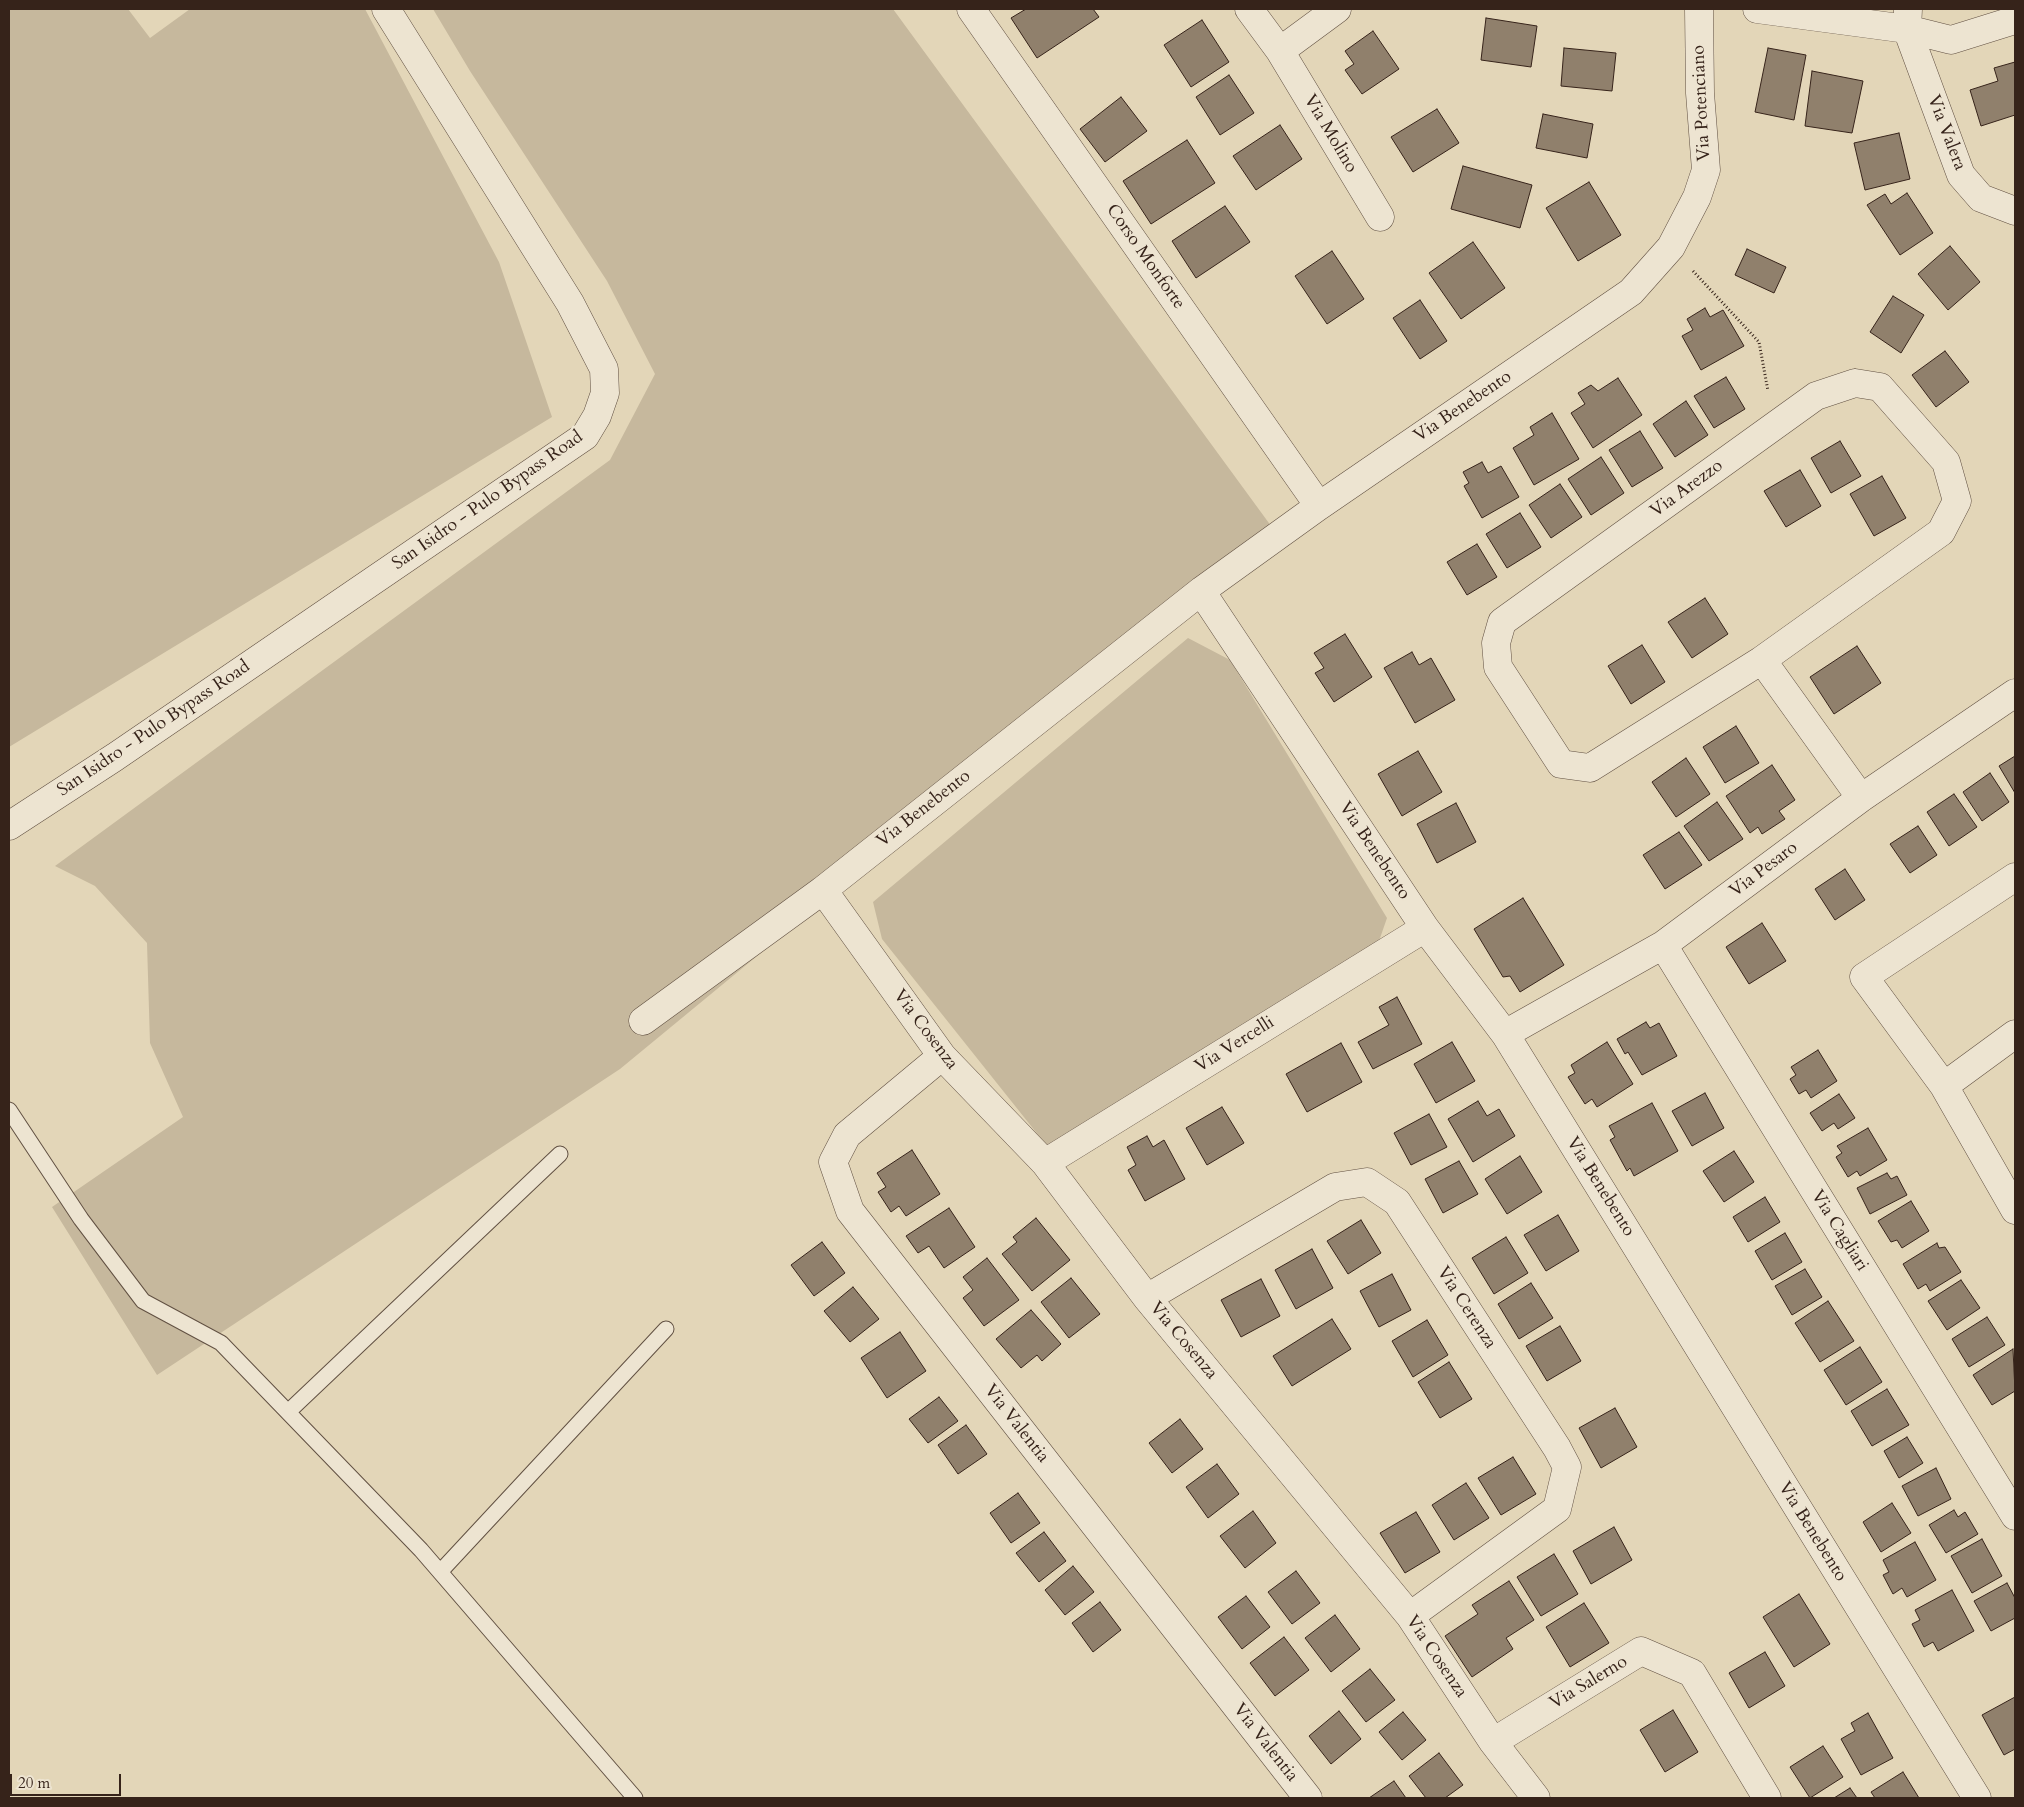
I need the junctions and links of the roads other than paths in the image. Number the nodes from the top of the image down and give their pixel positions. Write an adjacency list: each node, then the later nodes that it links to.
1 (386, 9): 18 (street, San Isidro - Pulo Bypass Road)
2 (971, 9): 13 (street, Corso Monforte)
3 (1249, 9): 9 (street, Via Molino)
4 (1337, 9): 9 (street)
5 (1699, 9): 10 (street, Via Potenciano)
6 (1757, 9): 7 (street)
7 (1908, 19): 8 (street); 11 (street, Via Valera)
8 (2015, 20)
9 (1280, 51): 12 (street, Via Molino)
10 (1697, 197): 13 (street, Via Benebento)
11 (2015, 211)
12 (1380, 217)
13 (1319, 506): 14 (street, Via Benebento)
14 (1201, 591): 20 (street, Via Benebento); 21 (street, Via Benebento)
15 (1762, 660): 15 (street, Via Arezzo); 17 (street)
16 (2015, 693): 17 (street, Via Pesaro)
17 (1861, 798): 22 (street, Via Pesaro)
18 (9, 826)
19 (2015, 877): 27 (street)
20 (822, 890): 23 (street, Via Benebento); 26 (street, Via Cosenza)
21 (1425, 928): 24 (street, Via Benebento); 30 (street, Via Vercelli)
22 (1663, 945): 24 (street, Via Pesaro); 35 (street, Via Cagliari)
23 (643, 1021)
24 (1504, 1034): 43 (street, Via Benebento)
25 (2015, 1034): 27 (street)
26 (942, 1056): 30 (street, Via Cosenza); 40 (street, Via Valentia)
27 (1944, 1086): 31 (street)
28 (9, 1110): 34 (lane)
29 (560, 1154): 34 (lane)
30 (1045, 1163): 32 (street, Via Cosenza)
31 (2012, 1200)
32 (1147, 1298): 37 (street, Via Cosenza); 37 (street, Via Cerenza)
33 (666, 1329): 36 (lane)
34 (288, 1412): 36 (lane)
35 (2015, 1516)
36 (440, 1572): 39 (lane)
37 (1410, 1616): 38 (street, Via Cosenza)
38 (1493, 1742): 41 (street, Via Cosenza); 42 (street, Via Salerno)
39 (635, 1798)
40 (1308, 1798)
41 (1536, 1798)
42 (1767, 1798)
43 (1977, 1798)

